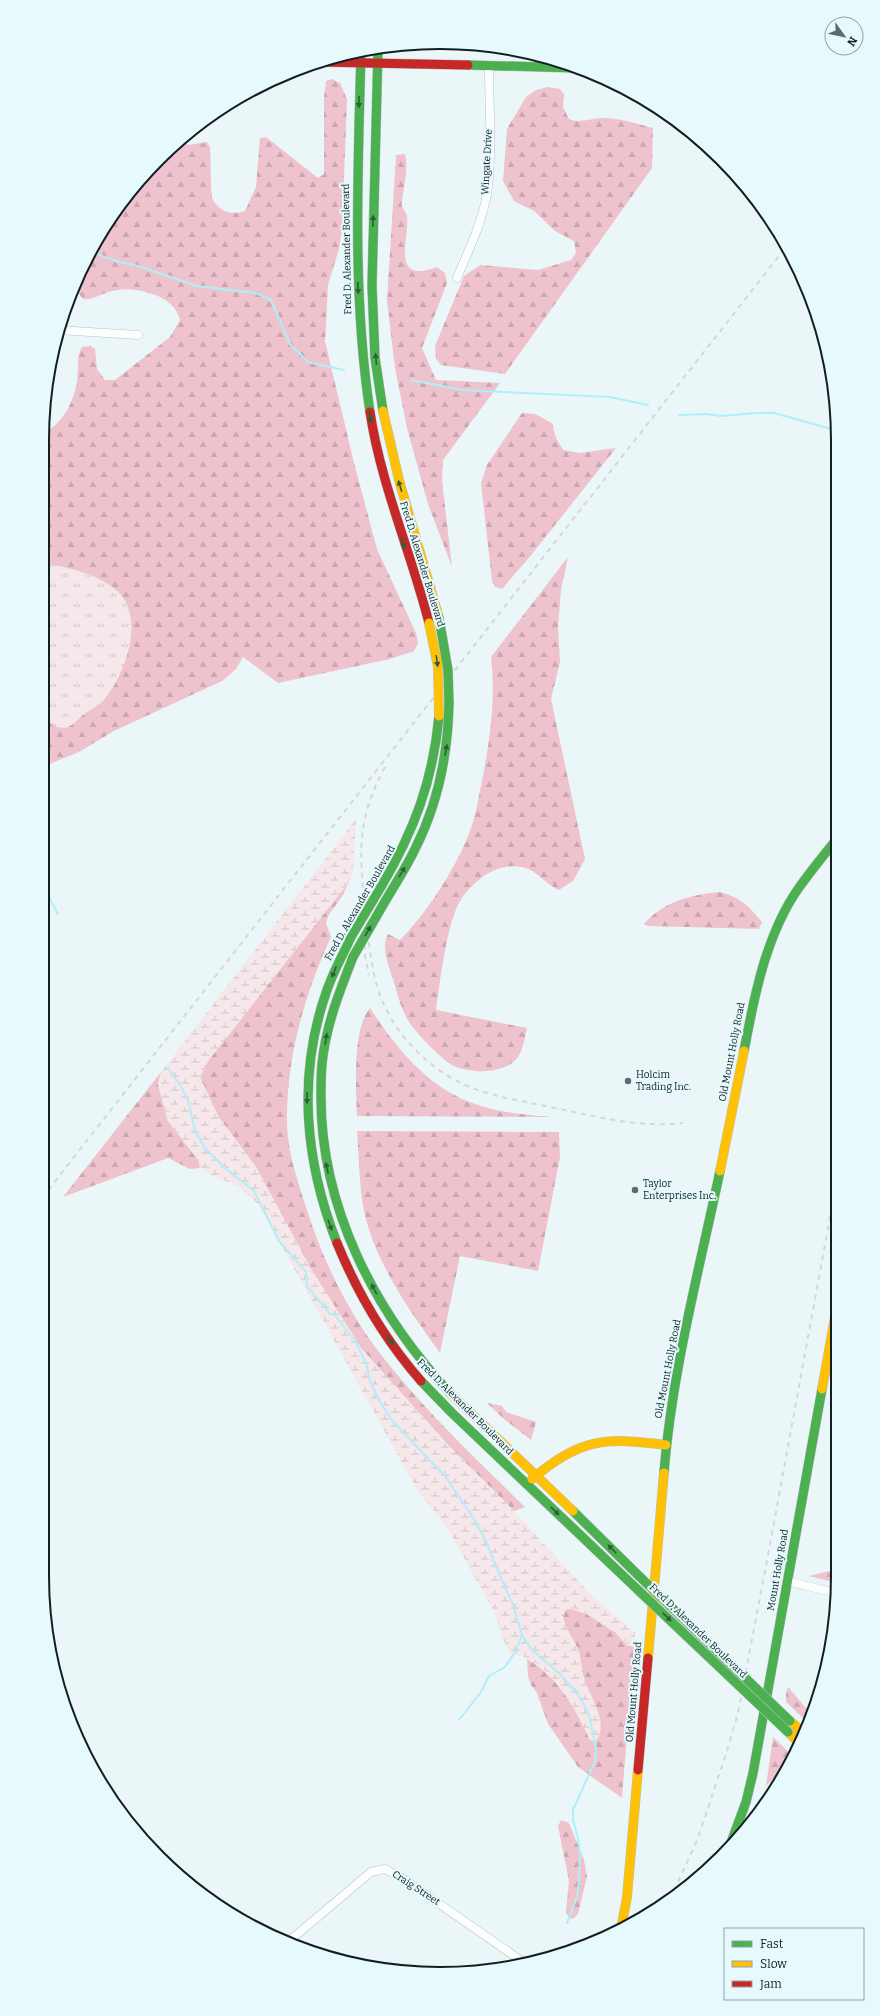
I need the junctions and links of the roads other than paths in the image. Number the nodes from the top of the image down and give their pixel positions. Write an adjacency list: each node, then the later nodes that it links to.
1 (378, 54): 5 (main road, Fred D. Alexander Boulevard)
2 (360, 58): 4 (main road, Fred D. Alexander Boulevard)
3 (338, 62): 4 (main road)
4 (360, 63): 5 (main road); 15 (main road, Fred D. Alexander Boulevard, one-way to 15, bridge)
5 (377, 63): 6 (main road); 14 (main road, Fred D. Alexander Boulevard, one-way to 5, bridge)
6 (489, 66): 7 (main road); 8 (street, Wingate Drive)
7 (558, 68)
8 (457, 278)
9 (65, 330): 10 (street)
10 (138, 335)
11 (831, 847): 13 (main road, Old Mount Holly Road)
12 (831, 1365): 16 (main road, Mount Holly Road)
13 (666, 1445): 14 (main road); 21 (main road, Old Mount Holly Road)
14 (537, 1475): 15 (main road); 18 (main road, Fred D. Alexander Boulevard, one-way to 14, bridge)
15 (526, 1484): 19 (main road, Fred D. Alexander Boulevard, one-way to 19, bridge)
16 (787, 1581): 17 (street); 20 (main road, Mount Holly Road)
17 (830, 1592)
18 (799, 1729)
19 (795, 1739)
20 (739, 1828)
21 (622, 1922)
22 (293, 1938): 23 (street, Craig Street)
23 (518, 1959)

